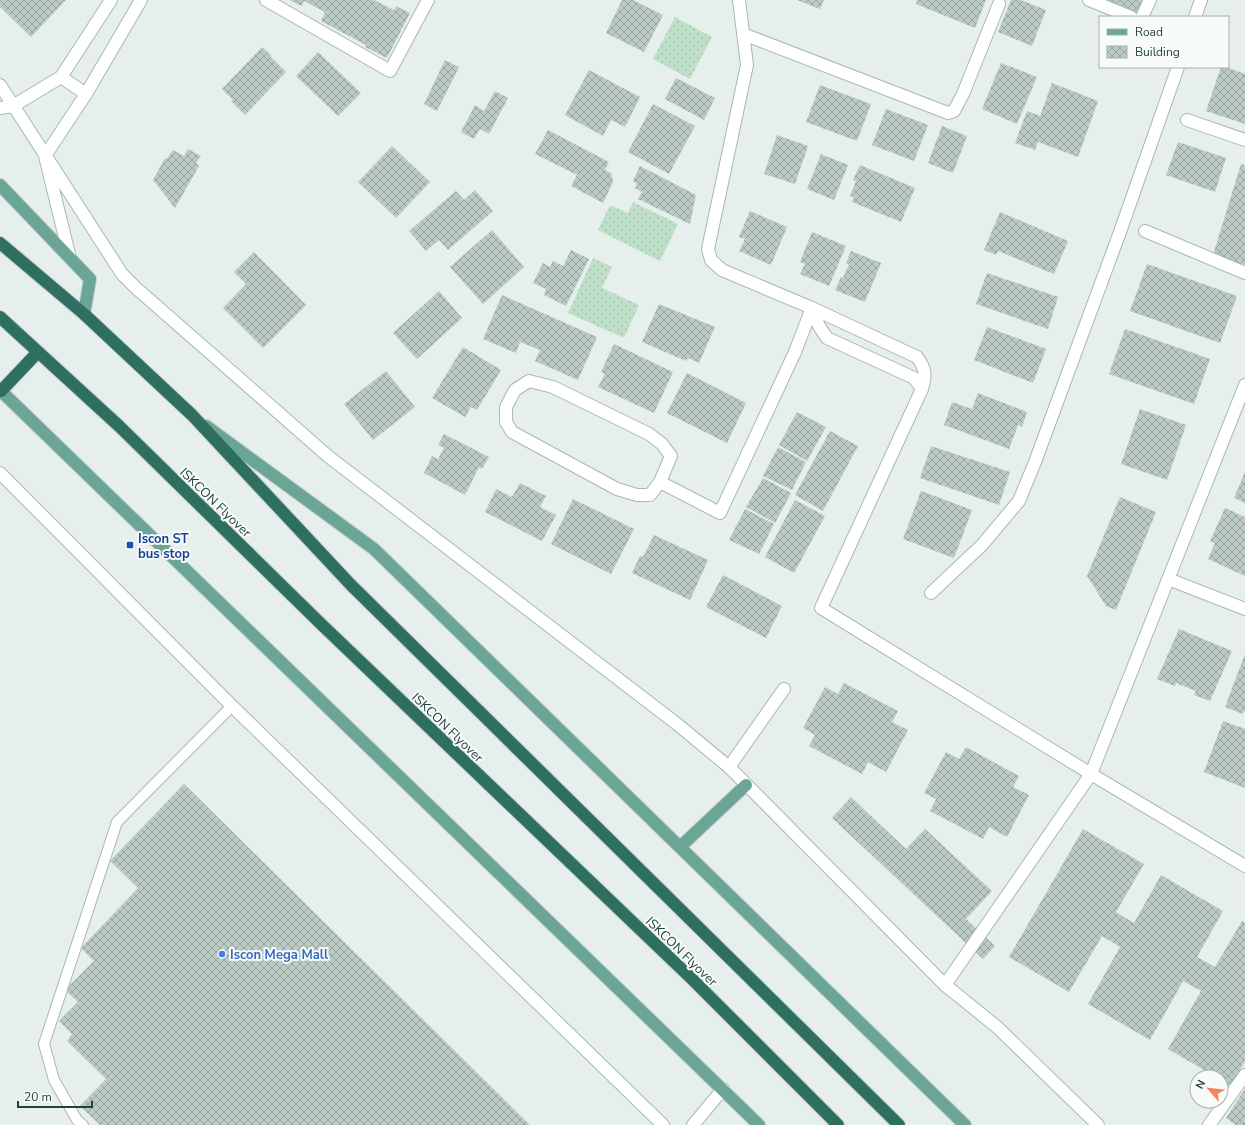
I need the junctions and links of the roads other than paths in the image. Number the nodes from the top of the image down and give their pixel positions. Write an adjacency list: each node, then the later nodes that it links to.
1 (111, 0): 15 (street)
2 (141, 0): 17 (street)
3 (266, 0): 8 (street)
4 (739, 0): 13 (street)
5 (1089, 0): 10 (street)
6 (1150, 0): 11 (street)
7 (1201, 0): 12 (street)
8 (424, 2)
9 (999, 4): 13 (street)
10 (1129, 16)
11 (1142, 16)
12 (1195, 16)
13 (743, 34): 28 (street)
14 (1178, 68): 39 (street)
15 (61, 77): 17 (street); 18 (street)
16 (0, 85): 18 (street)
17 (86, 94): 22 (street)
18 (13, 106): 19 (street); 22 (street)
19 (0, 108)
20 (1187, 120): 21 (street)
21 (1245, 140)
22 (46, 156): 26 (street); 43 (street)
23 (0, 185): 26 (main road)
24 (1145, 232): 27 (street)
25 (0, 243): 29 (highway)
26 (70, 258): 29 (main road)
27 (1245, 273)
28 (812, 308): 32 (street); 32 (street); 37 (street)
29 (84, 314): 35 (highway)
30 (0, 317): 31 (highway, ISKCON Flyover)
31 (38, 352): 34 (highway); 55 (highway, ISKCON Flyover)
32 (922, 389): 44 (street)
33 (1244, 389): 38 (street)
34 (1, 391): 50 (main road)
35 (192, 415): 46 (main road); 56 (highway)
36 (0, 473): 42 (street)
37 (660, 482): 37 (street)
38 (1168, 579): 40 (street); 44 (street)
39 (931, 593)
40 (1245, 609)
41 (784, 689): 43 (street)
42 (232, 706): 51 (lane); 52 (street)
43 (729, 767): 45 (street)
44 (1091, 774): 47 (street); 48 (street)
45 (746, 785): 46 (main road); 48 (street)
46 (680, 847): 57 (main road)
47 (1245, 866)
48 (945, 985): 58 (street)
49 (1245, 1075): 59 (street)
50 (723, 1089): 53 (street); 54 (main road)
51 (83, 1125)
52 (663, 1125)
53 (693, 1125)
54 (759, 1125)
55 (838, 1125)
56 (899, 1125)
57 (965, 1125)
58 (1098, 1125)
59 (1209, 1125)

